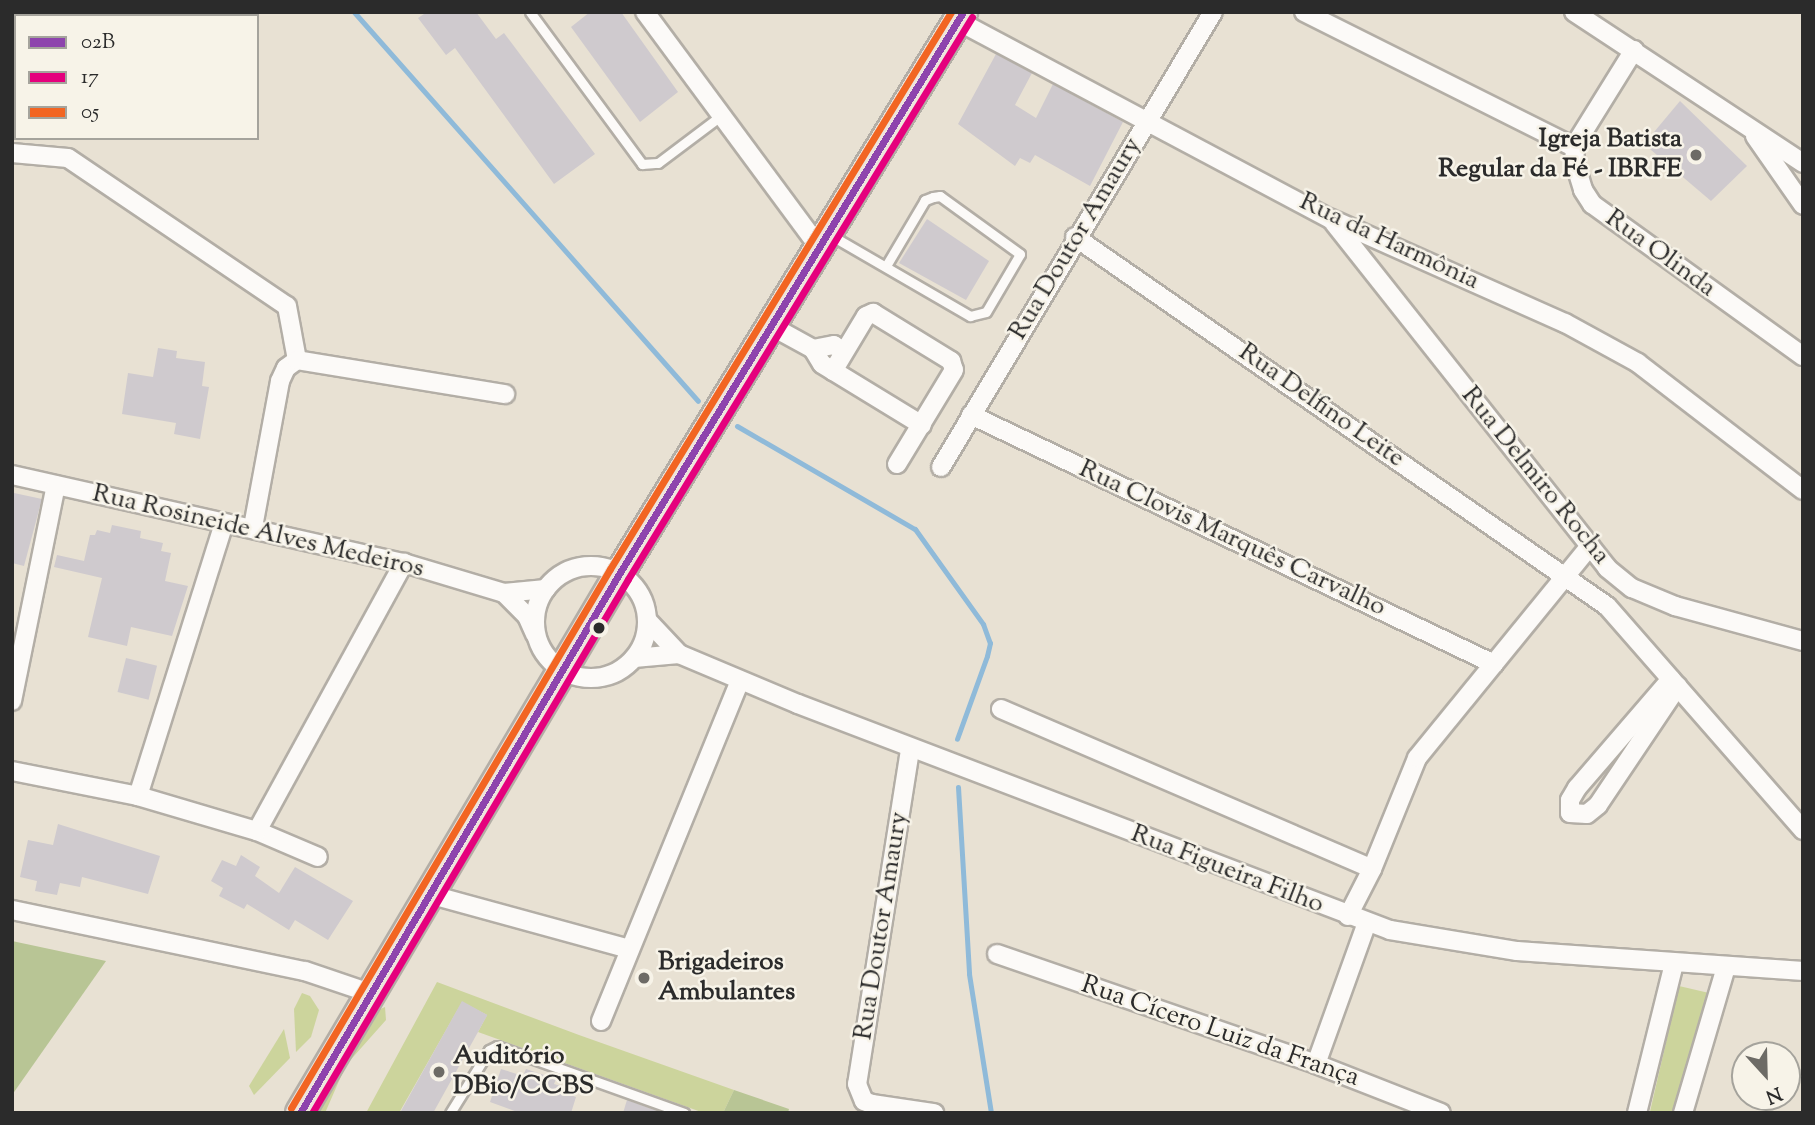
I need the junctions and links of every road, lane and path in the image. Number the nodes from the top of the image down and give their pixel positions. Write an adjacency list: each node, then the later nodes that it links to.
1 (530, 12): 8 (lane)
2 (645, 12): 8 (street)
3 (1213, 12): 9 (street, Rua Doutor Amaury)
4 (1304, 12): 11 (street)
5 (1574, 12): 7 (street)
6 (960, 16): 9 (street, Rua da Harmônia); 17 (main road)
7 (1634, 50): 10 (street); 11 (street)
8 (722, 115): 17 (street)
9 (1148, 119): 15 (street, Rua da Harmônia); 16 (street, Rua Doutor Amaury)
10 (1751, 129): 13 (street); 14 (street)
11 (1575, 148): 22 (street, Rua Olinda)
12 (12, 153): 23 (street)
13 (1803, 163)
14 (1803, 205)
15 (1331, 219): 32 (street, Rua da Harmônia); 35 (street, Rua Delmiro Rocha)
16 (1075, 237): 26 (street, Rua Doutor Amaury); 38 (street, Rua Delfino Leite)
17 (826, 242): 18 (lane); 19 (main road)
18 (886, 266): 18 (lane)
19 (773, 327): 20 (street); 37 (main road)
20 (813, 349): 21 (street); 24 (street)
21 (844, 352): 24 (street); 27 (street)
22 (1803, 356)
23 (297, 360): 25 (street); 34 (street)
24 (833, 371): 27 (street)
25 (505, 394)
26 (971, 415): 29 (street, Rua Doutor Amaury); 46 (street, Rua Clovis Marquês Carvalho)
27 (922, 425): 28 (street)
28 (897, 464)
29 (941, 467)
30 (12, 475): 31 (street, Rua Rosineide Alves Medeiros)
31 (55, 485): 33 (street, Rua Rosineide Alves Medeiros); 50 (street)
32 (1803, 490)
33 (224, 523): 34 (street, Rua Rosineide Alves Medeiros); 54 (street)
34 (253, 527): 36 (street, Rua Rosineide Alves Medeiros)
35 (1590, 546): 38 (street); 43 (street, Rua Delmiro Rocha)
36 (404, 563): 40 (street, Rua Rosineide Alves Medeiros); 56 (street)
37 (619, 574): 39 (street); 41 (street); 47 (main road)
38 (1567, 575): 46 (street); 49 (street, Rua Delfino Leite)
39 (546, 589): 40 (street, Rua Rosineide Alves Medeiros); 42 (street)
40 (504, 593): 42 (street)
41 (647, 620): 44 (street, Rua Figueira Filho); 45 (street)
42 (536, 634): 47 (street)
43 (1803, 641)
44 (678, 654): 45 (street, Rua Figueira Filho); 48 (street, Rua Figueira Filho)
45 (634, 658): 47 (street)
46 (1493, 664): 58 (street)
47 (563, 671): 59 (main road)
48 (740, 680): 52 (street, Rua Figueira Filho); 63 (street)
49 (1675, 682): 49 (street); 55 (street, Rua Delfino Leite)
50 (12, 701)
51 (1001, 709): 58 (street, Rua Figueira Filho)
52 (910, 750): 61 (street, Rua Figueira Filho); 74 (street, Rua Doutor Amaury)
53 (12, 771): 54 (street)
54 (138, 796): 56 (street)
55 (1803, 830)
56 (257, 831): 57 (street)
57 (318, 857)
58 (1372, 869): 61 (street)
59 (432, 895): 63 (street); 68 (main road)
60 (12, 910): 68 (street)
61 (1348, 916): 62 (street, Rua Figueira Filho)
62 (1367, 922): 65 (street, Rua Figueira Filho); 70 (street)
63 (630, 949): 69 (street)
64 (998, 954): 70 (street, Rua Cícero Luiz da França)
65 (1674, 963): 66 (street, Rua Figueira Filho); 76 (street)
66 (1726, 967): 67 (street, Rua Figueira Filho); 77 (street)
67 (1803, 971)
68 (373, 994): 71 (main road)
69 (601, 1021)
70 (1316, 1064): 75 (street, Rua Cícero Luiz da França)
71 (300, 1113)
72 (450, 1113): 73 (lane)
73 (684, 1113)
74 (934, 1113)
75 (1441, 1113)
76 (1637, 1113)
77 (1683, 1113)

